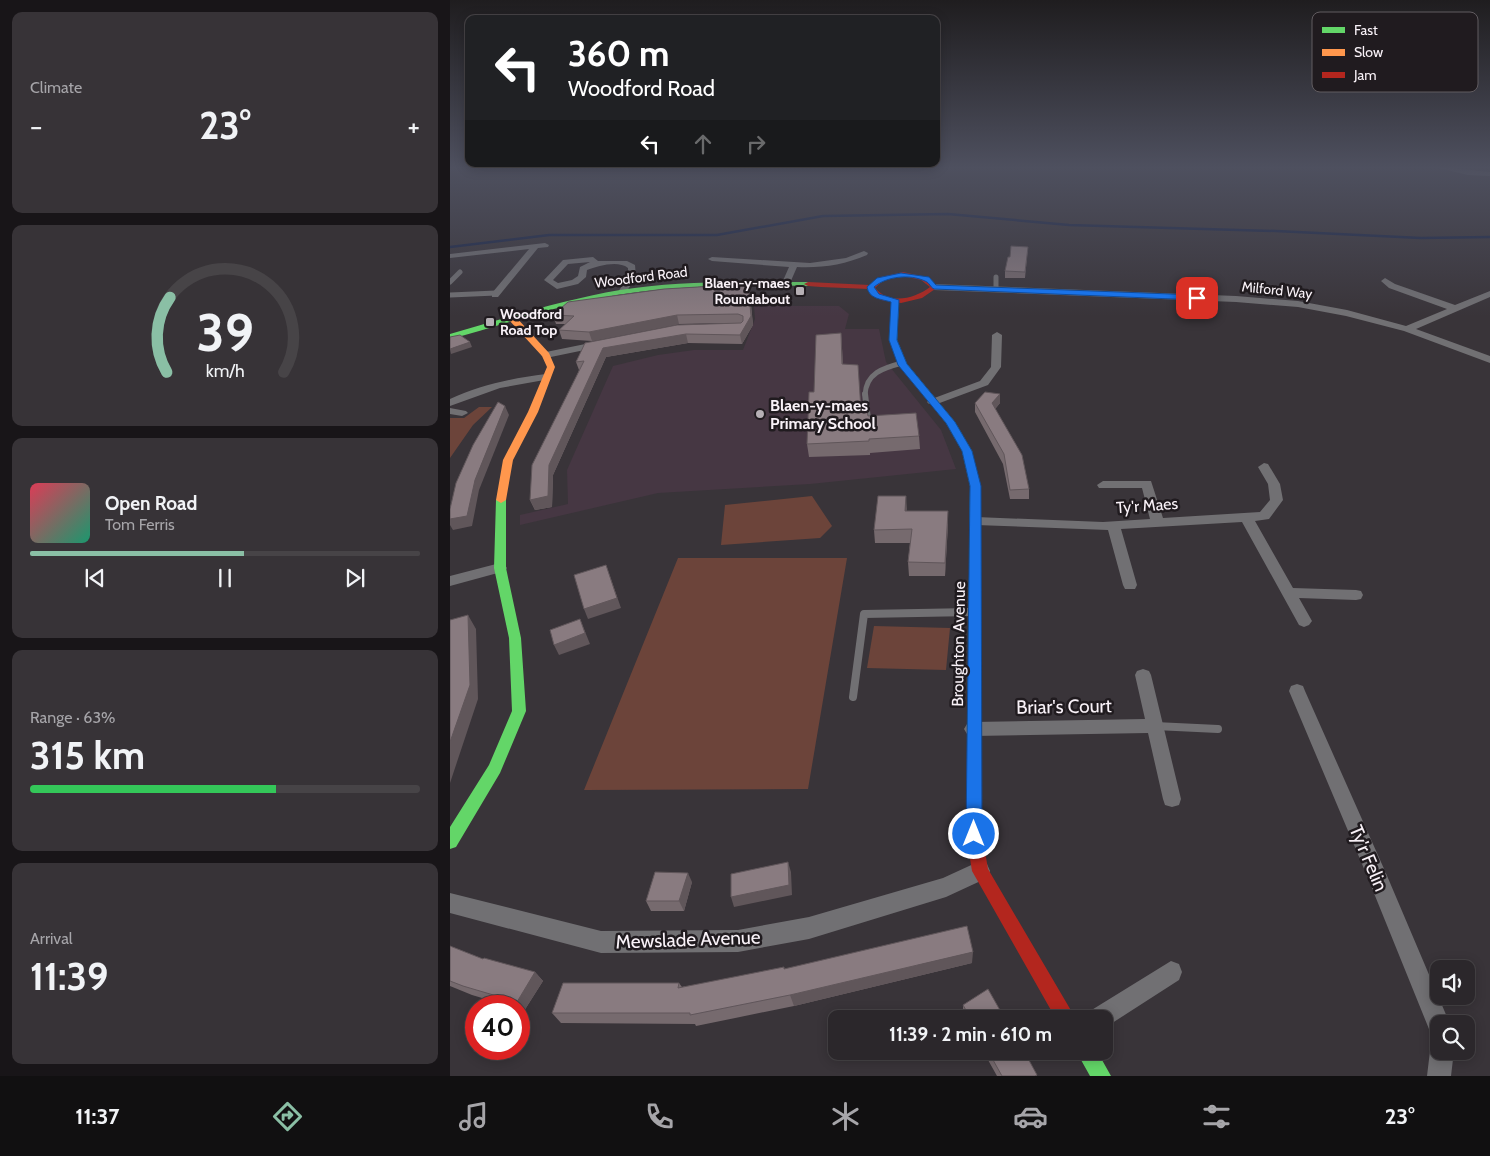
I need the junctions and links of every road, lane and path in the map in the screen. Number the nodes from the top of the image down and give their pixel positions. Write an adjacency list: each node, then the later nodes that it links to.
1 (545, 245): 2 (street)
2 (535, 247): 4 (street); 18 (street)
3 (864, 252): 7 (street)
4 (450, 256)
5 (712, 259): 7 (street)
6 (594, 263): 6 (street); 16 (street)
7 (794, 264): 12 (street)
8 (460, 272): 11 (lane)
9 (996, 277): 15 (lane)
10 (1385, 281): 23 (street)
11 (450, 282)
12 (786, 283): 13 (street, Woodford Road); 16 (street, Woodford Road)
13 (871, 287): 14 (street, Woodford Road); 21 (street, Woodford Road)
14 (934, 287): 15 (street, Milford Way); 21 (street, Woodford Road)
15 (996, 289): 25 (street, Milford Way)
16 (622, 292): 24 (street, Woodford Road)
17 (450, 294): 18 (lane)
18 (495, 294)
19 (1490, 294): 20 (street)
20 (1478, 299): 22 (street); 23 (street)
21 (895, 300): 31 (street, Broughton Avenue)
22 (1490, 304)
23 (1456, 309): 25 (street)
24 (512, 318): 27 (street, Woodford Road); 29 (street)
25 (1407, 329): 30 (street, Milford Way)
26 (997, 335): 33 (street)
27 (450, 337)
28 (609, 342): 29 (street)
29 (546, 355): 32 (street)
30 (1490, 360)
31 (902, 362): 33 (street, Broughton Avenue); 35 (lane)
32 (546, 377): 34 (street); 42 (street)
33 (933, 402): 39 (street, Broughton Avenue)
34 (450, 403)
35 (868, 419)
36 (1264, 467): 38 (street, Ty'r Maes)
37 (1103, 485): 40 (street)
38 (1246, 517): 40 (street, Ty'r Maes); 45 (street)
39 (976, 521): 41 (street, Ty'r Maes); 47 (street, Broughton Avenue)
40 (1157, 521): 41 (street, Ty'r Maes)
41 (1113, 525): 44 (street)
42 (500, 568): 43 (street); 56 (street)
43 (450, 581)
44 (1130, 585)
45 (1288, 593): 46 (street); 48 (street)
46 (1356, 595)
47 (975, 612): 51 (lane); 53 (street, Broughton Avenue)
48 (1304, 621)
49 (1143, 675): 52 (street)
50 (1297, 691): 62 (street, Ty'r Felin)
51 (854, 697)
52 (1155, 726): 53 (street, Briar's Court); 54 (lane); 55 (street)
53 (973, 729): 57 (street, Broughton Avenue)
54 (1218, 729)
55 (1172, 799)
56 (450, 842)
57 (980, 871): 58 (street, Mewslade Avenue); 60 (street, Broughton Avenue)
58 (450, 903)
59 (1170, 972): 61 (street)
60 (1062, 1010)
61 (1112, 1010)
62 (1434, 1015)
63 (1091, 1060): 65 (street)
64 (1441, 1060): 66 (street)
65 (1101, 1076)
66 (1439, 1076)

